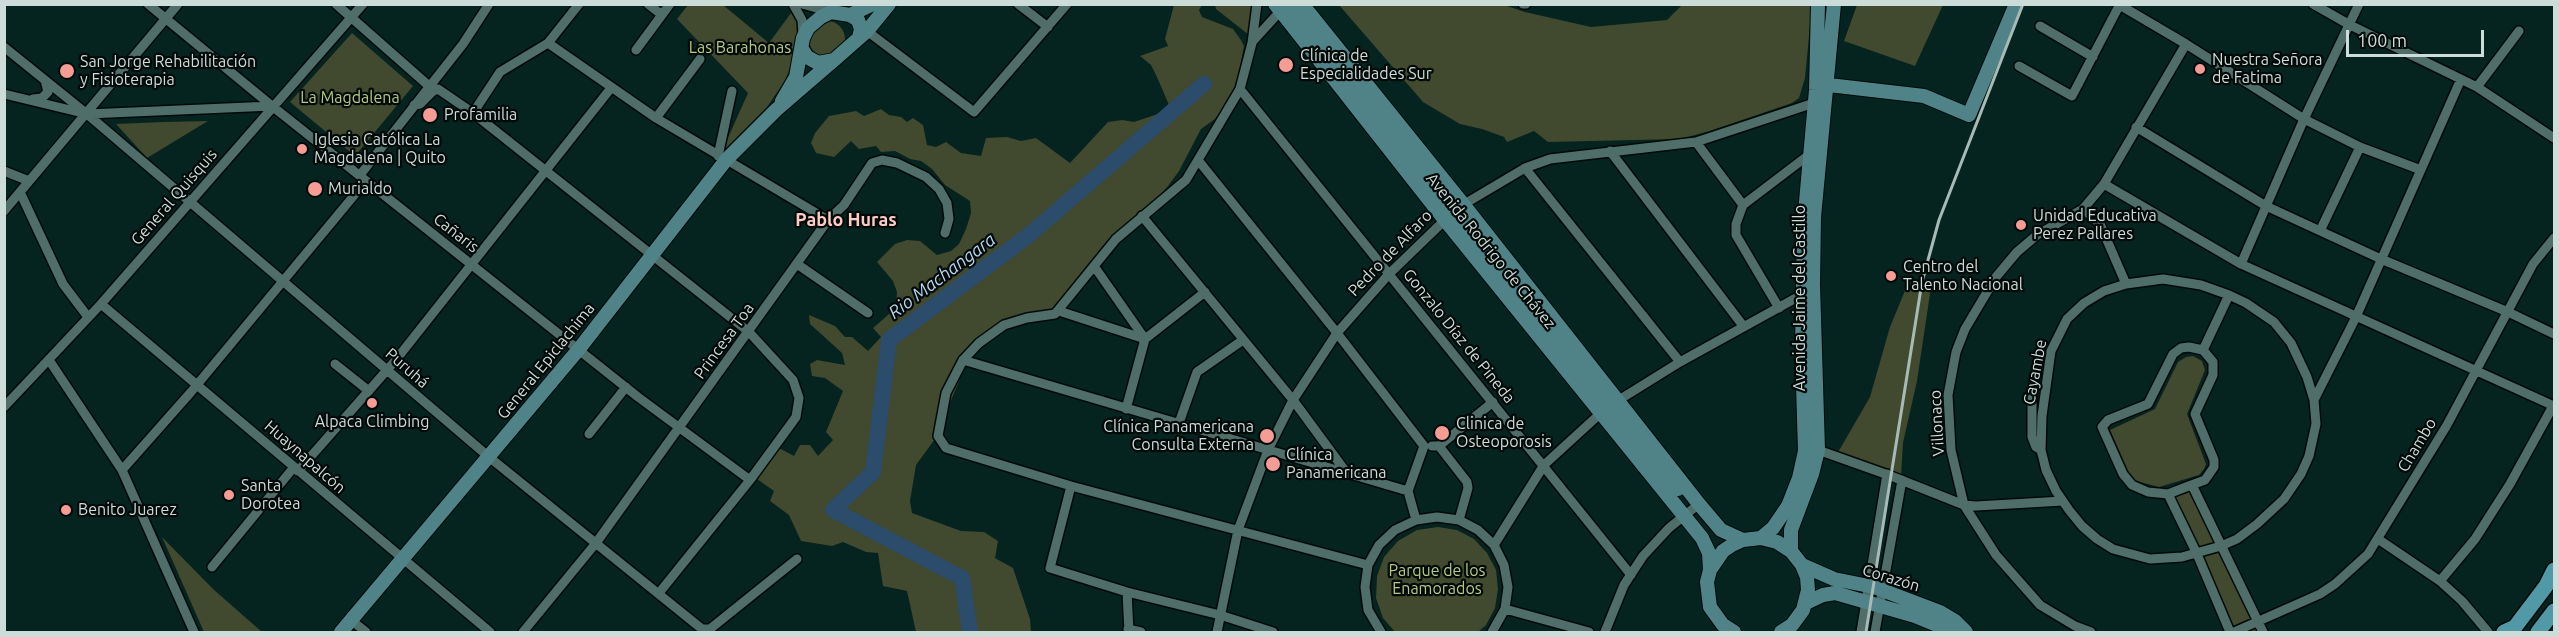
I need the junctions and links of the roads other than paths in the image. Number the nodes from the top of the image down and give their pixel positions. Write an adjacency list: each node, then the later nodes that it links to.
1 (148, 4): 27 (street, Cañaris)
2 (178, 4): 27 (street)
3 (336, 4): 28 (street)
4 (363, 4): 28 (street, General Quisquis)
5 (489, 4): 47 (street)
6 (579, 4): 34 (street)
7 (648, 4): 25 (street)
8 (670, 4): 25 (street)
9 (793, 4): 35 (street)
10 (802, 4): 24 (street)
11 (873, 4): 26 (main road)
12 (890, 4): 33 (main road)
13 (1018, 4): 31 (street)
14 (1067, 4): 31 (street)
15 (1257, 4): 36 (street)
16 (1302, 4): 83 (main road, Avenida Rodrigo de Chávez)
17 (1818, 4): 46 (main road, Avenida Jaime del Castillo)
18 (1834, 4): 46 (main road, Avenida Jaime del Castillo)
19 (2016, 4): 46 (main road)
20 (2313, 4): 29 (street)
21 (2359, 4): 29 (street)
22 (2119, 5): 37 (street); 40 (street)
23 (1282, 6): 36 (street); 83 (main road, Avenida Rodrigo de Chávez)
24 (831, 12): 26 (main road); 35 (main road)
25 (662, 15): 39 (street)
26 (850, 15): 33 (main road)
27 (165, 19): 56 (street, Cañaris); 59 (street)
28 (352, 19): 47 (street); 56 (street, General Quisquis)
29 (2350, 25): 44 (street); 61 (street)
30 (2040, 26): 40 (street)
31 (1047, 27): 33 (street)
32 (2519, 31): 48 (street)
33 (863, 34): 42 (main road)
34 (548, 43): 49 (street); 58 (street)
35 (802, 43): 42 (main road); 57 (main road, General Epiclachima)
36 (1252, 43): 50 (street)
37 (2186, 44): 61 (street); 62 (street)
38 (4, 47): 45 (street, Puruhá)
39 (636, 50)
40 (2093, 57): 43 (street)
41 (700, 59): 60 (street)
42 (834, 60): 57 (main road, General Epiclachima)
43 (2019, 66)
44 (2461, 79): 48 (street); 71 (street)
45 (45, 80): 53 (street); 59 (street, Puruhá)
46 (1822, 85): 54 (main road, Avenida Jaime del Castillo)
47 (429, 86): 55 (street)
48 (2477, 87): 63 (street)
49 (611, 88): 60 (street); 73 (street)
50 (1240, 89): 69 (street); 95 (street, Gonzalo Díaz de Pineda)
51 (732, 92): 68 (street)
52 (4, 94): 53 (street)
53 (30, 99): 59 (street)
54 (1820, 101): 64 (street, Pedro de Alfaro); 67 (main road, Avenida Jaime del Castillo)
55 (414, 105): 58 (street); 74 (street)
56 (272, 106): 59 (street); 74 (street, Cañaris); 78 (street, General Quisquis)
57 (776, 110): 68 (main road, General Epiclachima)
58 (472, 113): 73 (street)
59 (87, 114): 75 (street); 78 (street, Puruhá)
60 (656, 118): 68 (street)
61 (2304, 119): 65 (street); 80 (street)
62 (2136, 127): 76 (street); 80 (street)
63 (2554, 138)
64 (1696, 142): 66 (street, Pedro de Alfaro); 79 (street)
65 (2360, 147): 71 (street); 86 (street)
66 (1610, 151): 70 (street, Pedro de Alfaro); 108 (street)
67 (1815, 154): 79 (street); 98 (main road, Avenida Jaime del Castillo)
68 (722, 158): 85 (street); 89 (main road, General Epiclachima)
69 (1198, 160): 84 (street); 110 (street)
70 (1525, 168): 83 (street, Pedro de Alfaro); 118 (street)
71 (2421, 170): 90 (street)
72 (4, 171): 75 (street)
73 (544, 171): 89 (street); 91 (street)
74 (363, 178): 91 (street, Cañaris); 96 (street)
75 (29, 181): 77 (street)
76 (2104, 184): 81 (street); 93 (street)
77 (20, 192): 82 (street); 106 (street)
78 (189, 203): 96 (street, Puruhá); 101 (street, General Quisquis)
79 (1743, 205): 102 (street)
80 (2266, 206): 86 (street); 93 (street)
81 (2083, 209): 97 (street); 156 (street, Villonaco)
82 (4, 212)
83 (1454, 212): 95 (street, Pedro de Alfaro); 131 (main road, Avenida Rodrigo de Chávez)
84 (1142, 216): 94 (street); 99 (street)
85 (828, 220): 87 (street, Princesa Toa); 92 (street, Princesa Toa)
86 (2320, 231): 90 (street)
87 (945, 233)
88 (2554, 238): 104 (street, Chambo)
89 (651, 255): 109 (street); 114 (main road, General Epiclachima)
90 (2382, 259): 104 (street); 107 (street)
91 (473, 264): 114 (street, Cañaris); 120 (street)
92 (797, 264): 105 (street); 109 (street, Princesa Toa)
93 (2241, 264): 107 (street)
94 (1094, 266): 103 (street); 112 (street)
95 (1389, 274): 110 (street, Pedro de Alfaro); 127 (street, Gonzalo Díaz de Pineda)
96 (282, 282): 120 (street, Puruhá); 122 (street)
97 (2126, 284): 100 (street, Cayambe); 140 (street, Cayambe)
98 (1808, 291): 102 (street); 139 (main road, Avenida Jaime del Castillo); 161 (main road, Avenida Jaime del Castillo)
99 (1205, 292): 112 (street); 113 (street)
100 (2229, 295): 115 (street); 128 (street, Cayambe)
101 (101, 304): 106 (street, General Quisquis); 122 (street, Huaynapalcón)
102 (1779, 308): 108 (street)
103 (1059, 311): 112 (street); 117 (street)
104 (2508, 312): 111 (street); 121 (street, Chambo)
105 (868, 313)
106 (88, 316): 116 (street, General Quisquis)
107 (2356, 316): 121 (street); 128 (street)
108 (1744, 327): 118 (street)
109 (749, 332): 134 (street, Princesa Toa); 147 (street)
110 (1337, 333): 126 (street, Pedro de Alfaro); 136 (street)
111 (2554, 333)
112 (1145, 339): 132 (street)
113 (1243, 340): 126 (street); 133 (street)
114 (579, 349): 123 (street, Cañaris); 141 (main road, General Epiclachima)
115 (2203, 350): 150 (street); 153 (street)
116 (49, 360): 129 (street, General Quisquis); 144 (street)
117 (963, 360): 132 (street); 151 (street)
118 (1680, 362): 131 (street)
119 (335, 364): 125 (street)
120 (387, 370): 125 (street); 141 (street, Puruhá)
121 (2478, 370): 130 (street); 162 (street, Chambo)
122 (198, 384): 143 (street, Huaynapalcón); 144 (street)
123 (626, 387): 134 (street, Cañaris); 135 (street)
124 (2032, 389): 140 (street)
125 (369, 391): 143 (street)
126 (1293, 400): 138 (street, Pedro de Alfaro); 145 (street)
127 (1493, 402): 137 (street); 142 (street, Gonzalo Díaz de Pineda)
128 (2315, 404): 166 (street, Cayambe)
129 (4, 406)
130 (2554, 406): 177 (street)
131 (1609, 407): 142 (street); 149 (main road, Avenida Rodrigo de Chávez); 155 (main road, Avenida Rodrigo de Chávez); 157 (main road, Avenida Rodrigo de Chávez)
132 (1126, 409): 133 (street)
133 (1179, 423): 138 (street)
134 (679, 429): 147 (street, Cañaris); 164 (street, Princesa Toa)
135 (589, 434)
136 (1424, 446): 137 (street); 152 (street)
137 (1438, 446): 159 (street)
138 (1268, 450): 145 (street); 160 (street, Pedro de Alfaro)
139 (1818, 450): 146 (street); 167 (main road, Avenida Jaime del Castillo)
140 (2041, 450): 154 (street, Cayambe)
141 (489, 457): 164 (street, Puruhá); 169 (main road, General Epiclachima)
142 (1544, 465): 165 (street); 176 (street, Gonzalo Díaz de Pineda)
143 (296, 469): 169 (street, Huaynapalcón); 173 (street)
144 (122, 470): 193 (street)
145 (1346, 472): 152 (street)
146 (1887, 474): 148 (street); 181 (street)
147 (750, 480): 179 (street)
148 (1902, 480): 156 (street); 178 (street)
149 (1672, 484): 155 (main road, Avenida Rodrigo de Chávez); 157 (main road, Avenida Rodrigo de Chávez)
150 (2192, 485): 153 (street); 166 (street)
151 (1071, 486): 160 (street); 180 (street)
152 (1408, 491): 158 (street)
153 (2168, 494): 168 (street)
154 (2063, 501): 156 (street); 168 (street, Cayambe)
155 (1699, 504): 157 (street); 163 (main road, Avenida Rodrigo de Chávez)
156 (1964, 504): 210 (street, Villonaco)
157 (1684, 516): 174 (main road, Avenida Rodrigo de Chávez); 176 (street)
158 (1416, 520): 159 (street); 171 (street)
159 (1459, 520): 165 (street)
160 (1238, 530): 171 (street); 186 (street, Pedro de Alfaro)
161 (1761, 538): 163 (main road); 167 (main road)
162 (2378, 539): 177 (street); 189 (street, Chambo)
163 (1743, 540): 174 (main road)
164 (596, 543): 179 (street, Puruhá); 197 (street, Princesa Toa)
165 (1494, 545): 184 (street)
166 (2221, 546): 168 (street, Cayambe); 189 (street)
167 (1791, 551): 172 (main road)
168 (2197, 554): 211 (street)
169 (402, 559): 188 (main road, General Epiclachima); 196 (street, Huaynapalcón)
170 (797, 559): 179 (street, Puruhá)
171 (1368, 565): 191 (street)
172 (1802, 565): 181 (main road, Corazón); 182 (main road)
173 (212, 567)
174 (1710, 570): 187 (main road, Avenida Rodrigo de Chávez)
175 (2554, 570): 214 (main road)
176 (1631, 575): 203 (street)
177 (2440, 581): 213 (street)
178 (1883, 590): 181 (main road, Corazón); 183 (street); 209 (main road, Corazón)
179 (659, 592)
180 (1127, 592): 186 (street); 190 (street)
181 (1868, 593): 182 (main road, Corazón); 183 (main road, Corazón); 207 (street)
182 (1806, 603): 206 (main road)
183 (1880, 604): 192 (main road, Corazón); 208 (street)
184 (1505, 609): 201 (street); 202 (street)
185 (2554, 611): 215 (main road)
186 (1220, 615): 199 (street, Pedro de Alfaro); 200 (street)
187 (1716, 618): 204 (main road, Avenida Rodrigo de Chávez); 205 (main road)
188 (351, 620): 194 (main road, General Epiclachima); 195 (street)
189 (2259, 623): 211 (street); 212 (street)
190 (1128, 631): 198 (street)
191 (1378, 632)
192 (1953, 632)
193 (194, 633)
194 (341, 633)
195 (366, 633)
196 (490, 633)
197 (523, 633)
198 (1141, 633)
199 (1217, 633)
200 (1273, 633)
201 (1492, 633)
202 (1589, 633)
203 (1605, 633)
204 (1721, 633)
205 (1734, 633)
206 (1781, 633)
207 (1861, 633)
208 (1875, 633)
209 (1966, 633)
210 (2091, 633)
211 (2232, 633)
212 (2263, 633)
213 (2488, 633)
214 (2505, 633)
215 (2538, 633)

